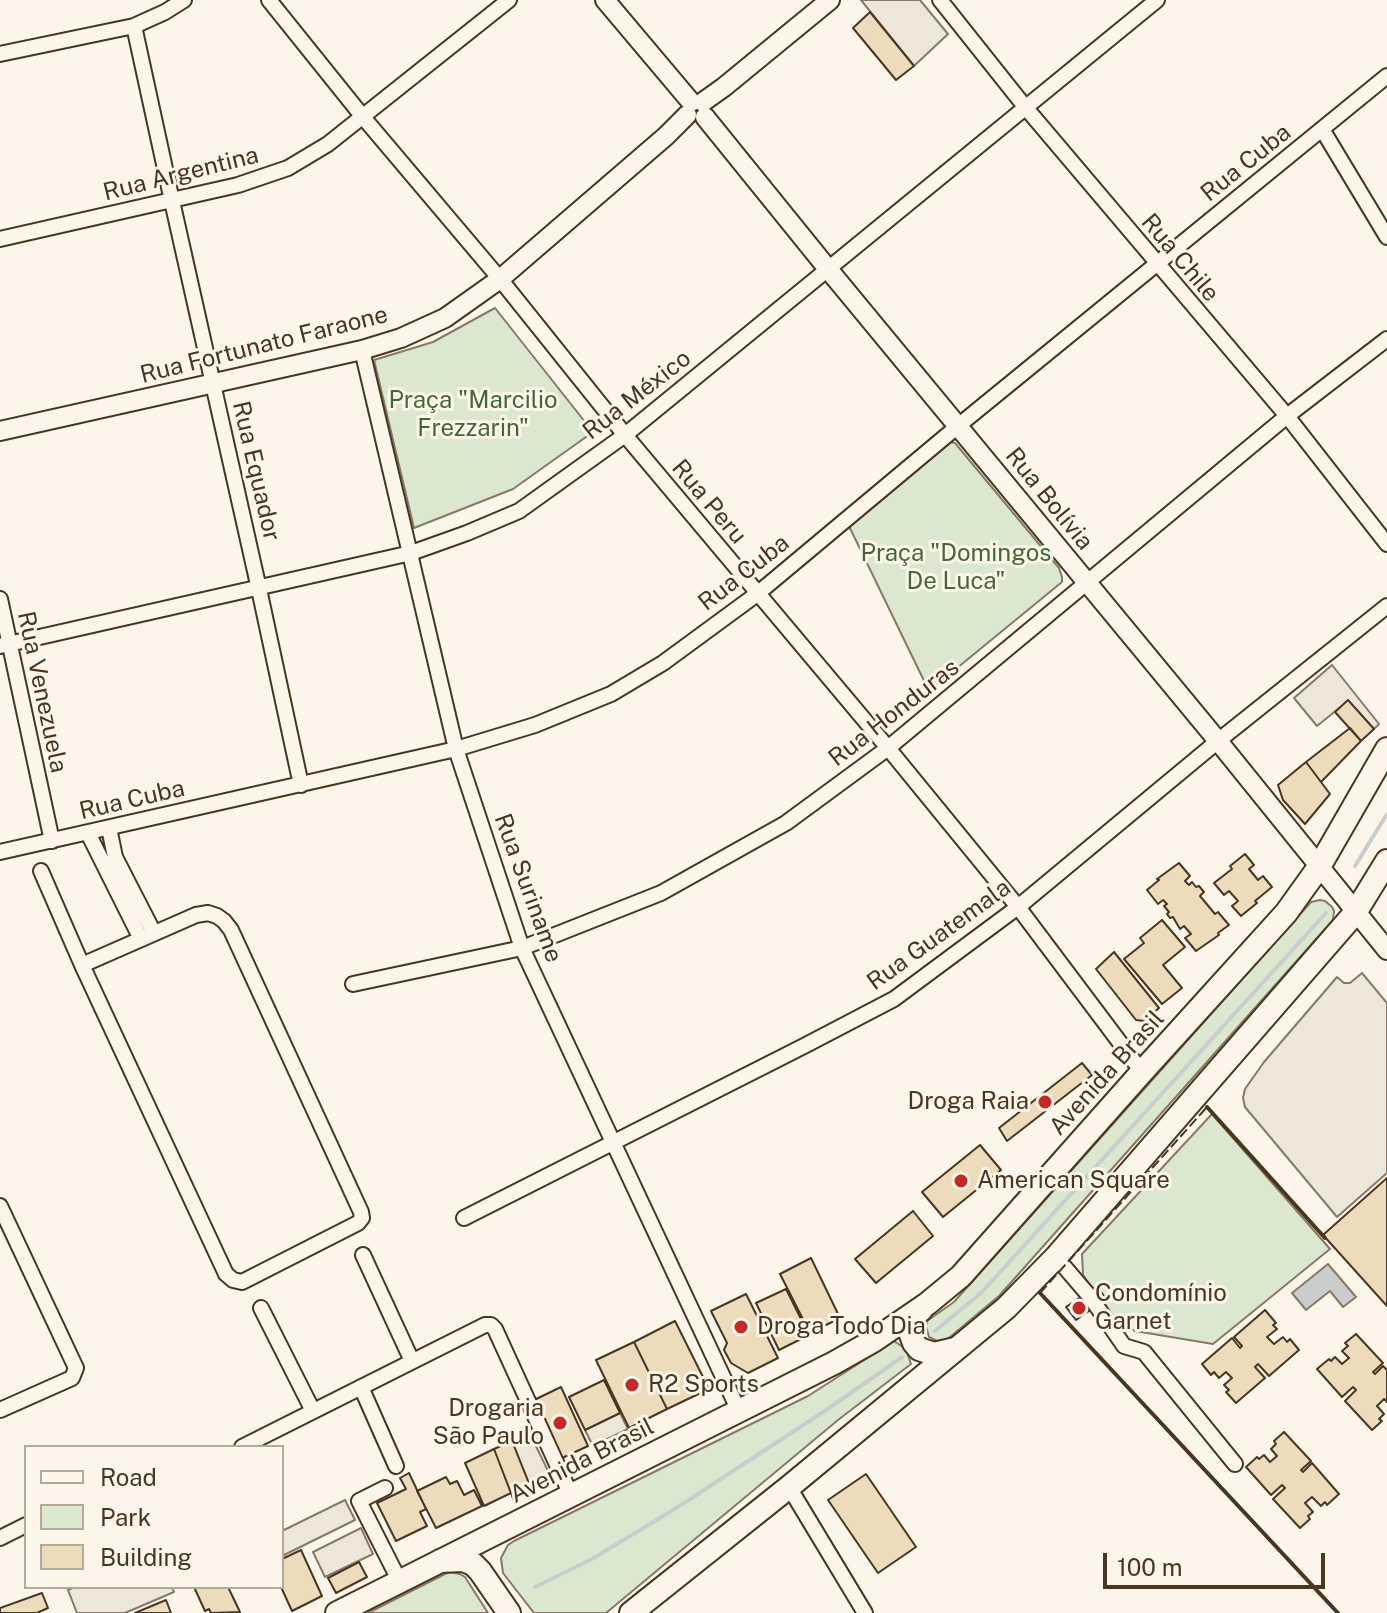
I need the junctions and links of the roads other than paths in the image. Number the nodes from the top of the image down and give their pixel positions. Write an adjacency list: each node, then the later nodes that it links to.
1 (184, 0): 8 (street)
2 (269, 0): 13 (street, Rua Peru)
3 (509, 0): 13 (street, Rua Argentina)
4 (605, 0): 12 (main road, Rua Bolívia)
5 (830, 0): 12 (main road, Rua Fortunato Faraone)
6 (940, 0): 11 (street, Rua Chile)
7 (1157, 0): 11 (street, Rua México)
8 (134, 26): 9 (street); 15 (street, Rua Equador)
9 (0, 54)
10 (1387, 76): 14 (street, Rua Cuba)
11 (1026, 108): 18 (street, Rua Chile); 19 (street, Rua México)
12 (697, 110): 19 (main road, Rua Bolívia); 20 (main road, Rua Fortunato Faraone)
13 (363, 117): 15 (street, Rua Argentina); 20 (street, Rua Peru)
14 (1322, 129): 16 (street); 18 (street, Rua Cuba)
15 (172, 201): 17 (street, Rua Argentina); 23 (street, Rua Equador)
16 (1387, 237)
17 (0, 239)
18 (1157, 265): 24 (street, Rua Chile); 25 (street, Rua Cuba)
19 (828, 269): 25 (main road, Rua Bolívia); 27 (street, Rua México)
20 (500, 279): 22 (main road, Rua Fortunato Faraone); 27 (street, Rua Peru)
21 (1387, 339): 24 (street, Rua Honduras)
22 (362, 350): 23 (main road, Rua Fortunato Faraone); 29 (street, Rua Suriname)
23 (213, 383): 26 (main road, Rua Fortunato Faraone); 31 (street, Rua Equador)
24 (1287, 416): 28 (street, Rua Chile); 30 (street, Rua Honduras)
25 (958, 426): 30 (main road, Rua Bolívia); 32 (street, Rua Cuba)
26 (0, 431)
27 (625, 435): 29 (street, Rua México); 32 (street, Rua Peru)
28 (1387, 544)
29 (411, 553): 31 (street, Rua México); 38 (street, Rua Suriname)
30 (1088, 584): 36 (main road, Rua Bolívia); 37 (street, Rua Honduras)
31 (259, 589): 35 (street, Rua México); 40 (street, Rua Equador)
32 (757, 594): 37 (street, Rua Peru); 38 (street, Rua Cuba)
33 (0, 599): 35 (street, Rua Venezuela)
34 (1387, 606): 36 (street, Rua Guatemala)
35 (5, 644): 43 (street, Rua Venezuela)
36 (1218, 741): 46 (main road, Rua Bolívia); 48 (street, Rua Guatemala)
37 (888, 748): 48 (street, Rua Peru); 51 (street, Rua Honduras)
38 (456, 749): 40 (street, Rua Cuba); 51 (street, Rua Suriname)
39 (1387, 749): 46 (main road, Avenida Brasil)
40 (301, 785): 41 (street, Rua Cuba)
41 (109, 828): 42 (street, Rua Cuba); 50 (street)
42 (88, 833): 43 (street, Rua Cuba); 50 (street)
43 (52, 841): 44 (street, Rua Cuba)
44 (0, 852)
45 (1387, 861): 49 (main road)
46 (1319, 867): 49 (main road, Rua Bolívia); 55 (main road, Avenida Brasil)
47 (41, 871): 53 (street)
48 (1018, 907): 55 (street, Rua Peru); 56 (street, Rua Guatemala)
49 (1355, 913): 52 (main road, Rua Bolívia); 60 (main road)
50 (147, 936): 53 (street); 53 (street)
51 (522, 948): 54 (street, Rua Honduras); 56 (street, Rua Suriname)
52 (1387, 950)
53 (82, 965)
54 (353, 984)
55 (1142, 1072): 61 (main road, Avenida Brasil)
56 (614, 1143): 58 (street, Rua Guatemala); 68 (street, Rua Suriname)
57 (0, 1206): 66 (street)
58 (464, 1218)
59 (363, 1255): 64 (street)
60 (1056, 1257): 63 (main road); 70 (street)
61 (927, 1304): 63 (main road); 68 (main road, Avenida Brasil)
62 (261, 1308): 67 (street)
63 (958, 1348): 72 (main road)
64 (412, 1361): 65 (street); 74 (street)
65 (361, 1387): 67 (street); 71 (street)
66 (0, 1410)
67 (313, 1411): 69 (street)
68 (739, 1411): 74 (main road, Avenida Brasil)
69 (246, 1445)
70 (1235, 1464)
71 (396, 1466)
72 (789, 1487): 83 (main road); 84 (street)
73 (385, 1488): 79 (street)
74 (571, 1495): 76 (main road, Avenida Brasil)
75 (24, 1526): 77 (street)
76 (494, 1534): 78 (main road, Avenida Brasil); 82 (main road)
77 (0, 1538)
78 (439, 1561): 79 (main road, Avenida Brasil); 81 (main road)
79 (400, 1582): 80 (main road, Avenida Brasil)
80 (337, 1613)
81 (509, 1613)
82 (520, 1613)
83 (631, 1613)
84 (865, 1613)

